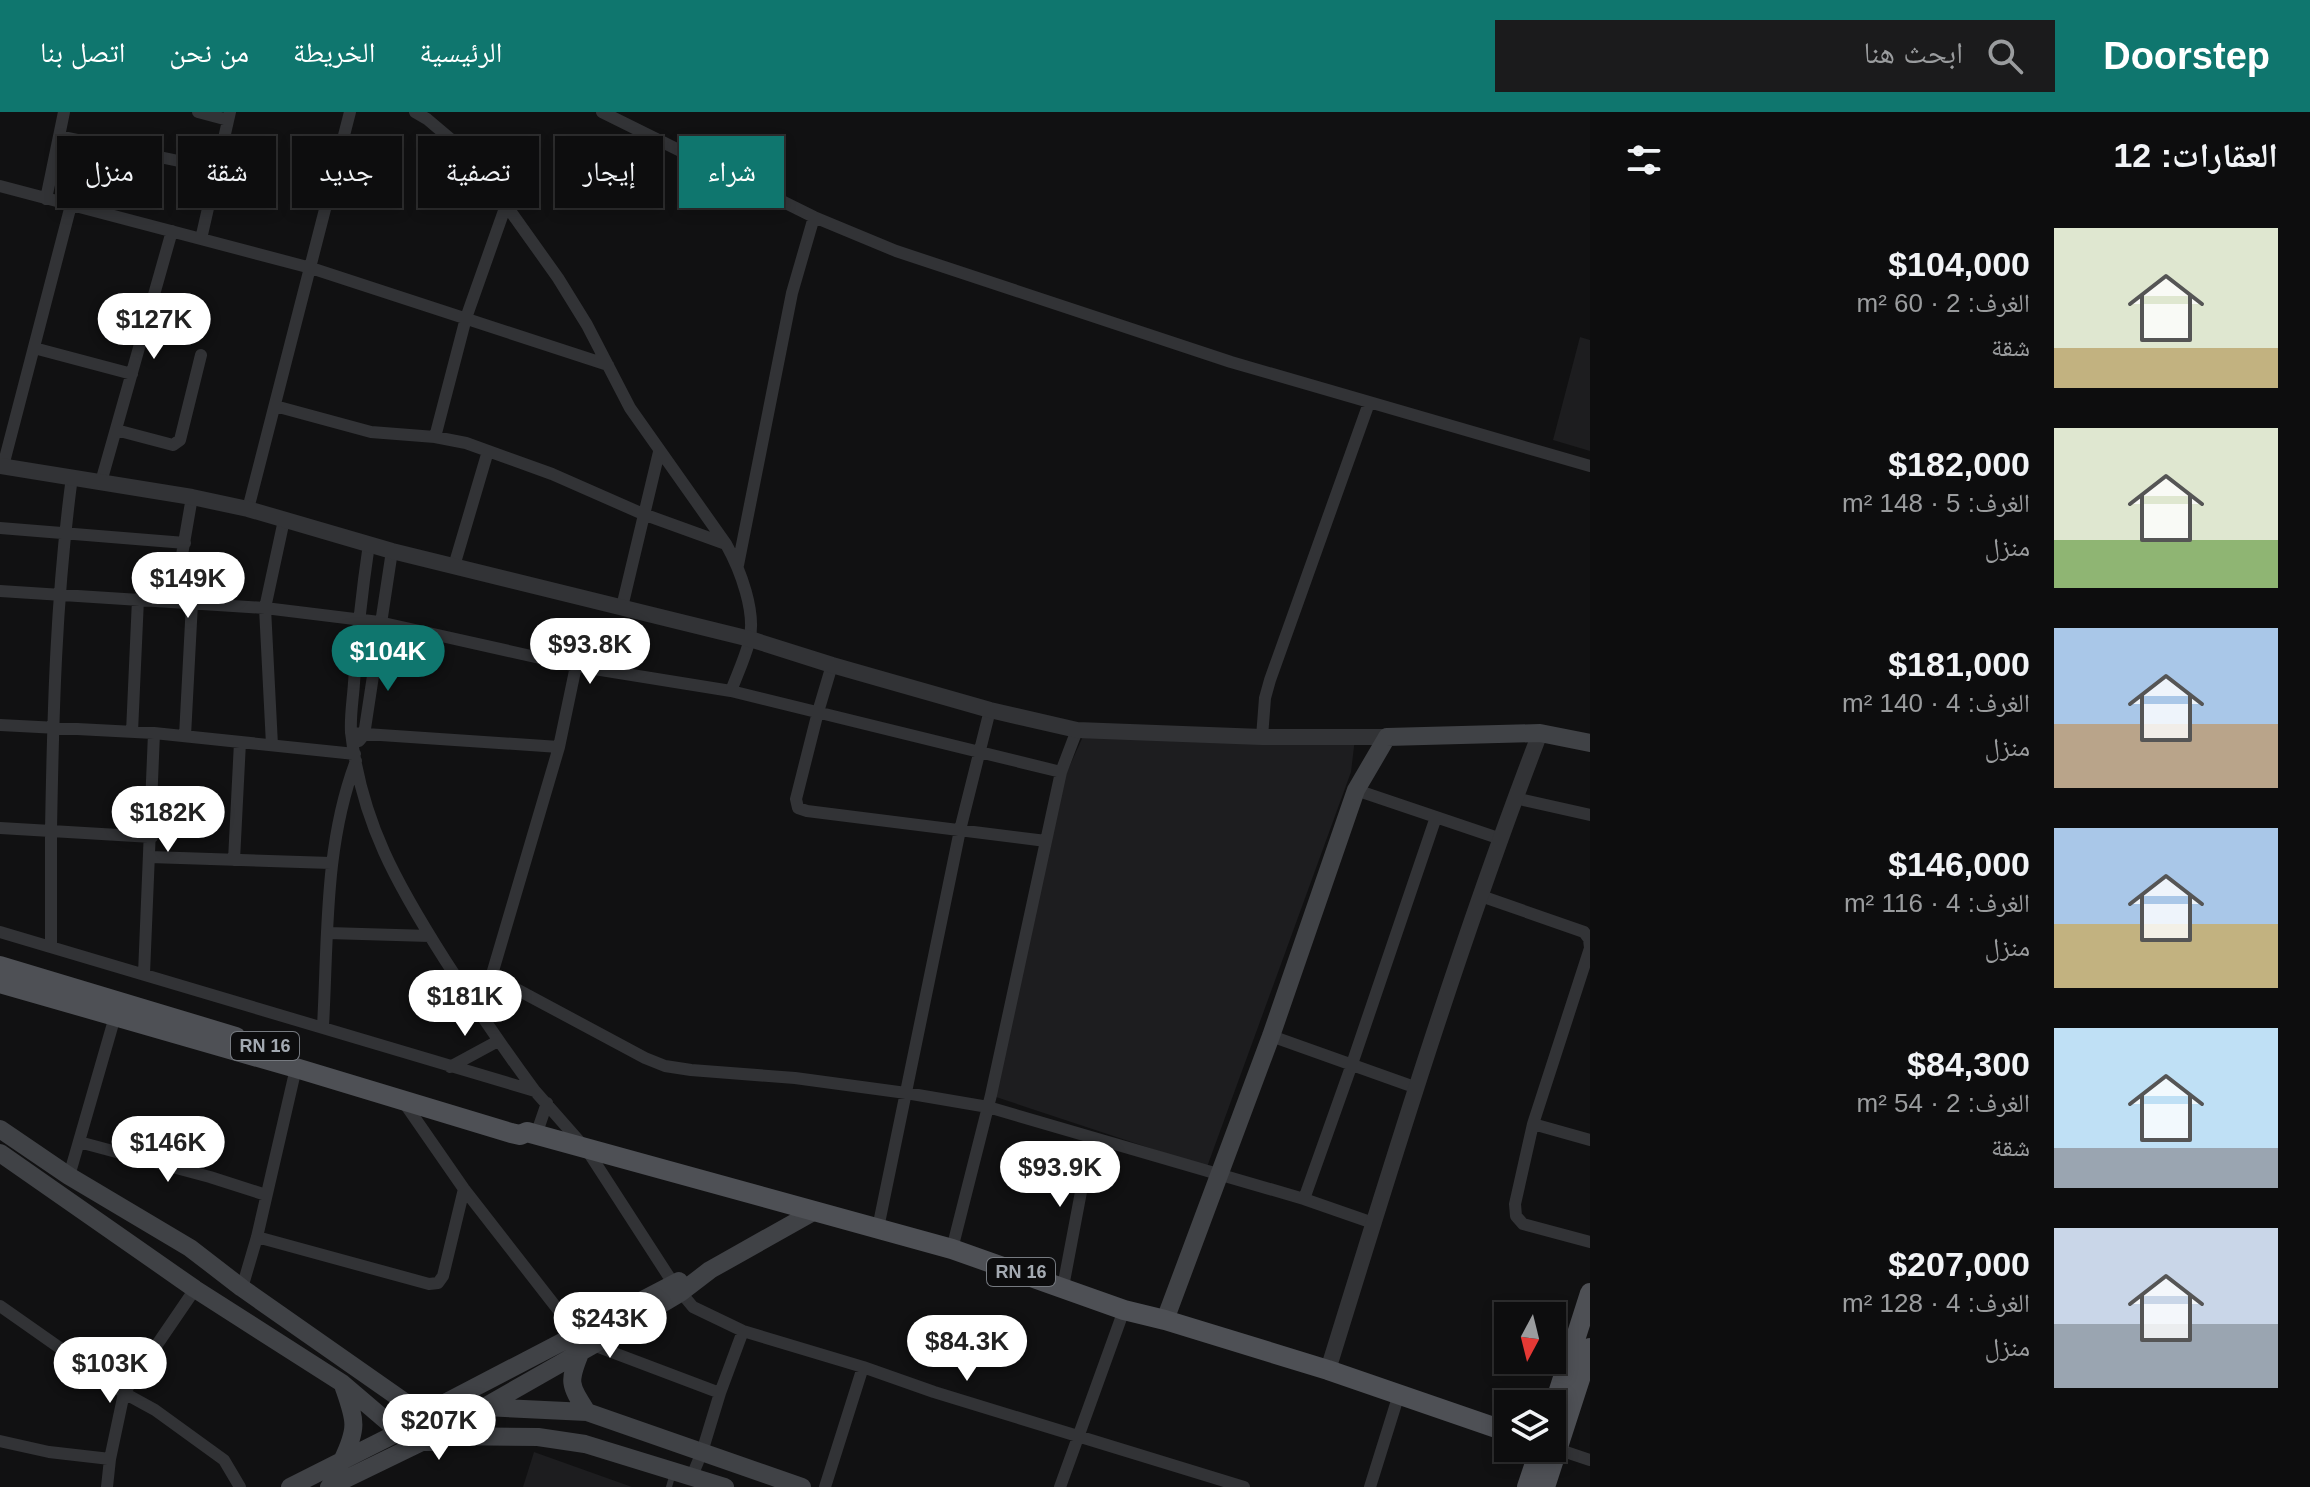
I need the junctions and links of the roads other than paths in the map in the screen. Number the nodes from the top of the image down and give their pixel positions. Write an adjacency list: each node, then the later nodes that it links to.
1 (64, 112): 7 (street)
2 (198, 112): 6 (street)
3 (350, 112): 22 (street)
4 (602, 112): 19 (street)
5 (426, 114): 9 (street)
6 (229, 116): 8 (street)
7 (59, 136)
8 (224, 136)
9 (448, 136)
10 (57, 146): 12 (street)
11 (0, 186): 12 (street)
12 (46, 199): 13 (street)
13 (57, 202)
14 (70, 208): 24 (street)
15 (83, 208): 20 (street)
16 (208, 208): 21 (street)
17 (505, 208): 23 (street)
18 (508, 208): 26 (street)
19 (814, 217): 28 (street); 48 (street)
20 (172, 231): 21 (street); 27 (street)
21 (201, 239): 22 (street)
22 (311, 268): 23 (street); 29 (street)
23 (466, 318): 26 (street); 31 (street)
24 (34, 348): 27 (street); 34 (street)
25 (201, 355): 30 (street)
26 (608, 365): 33 (street)
27 (132, 374): 30 (street)
28 (1369, 403): 35 (street); 73 (street)
29 (275, 406): 31 (street); 39 (street)
30 (116, 430): 37 (street)
31 (435, 437): 32 (street)
32 (488, 451): 40 (street); 49 (street)
33 (659, 452): 40 (street); 46 (street)
34 (1, 466): 36 (street)
35 (1590, 466)
36 (72, 477): 37 (street); 43 (street)
37 (101, 482): 38 (street)
38 (192, 497): 39 (street); 44 (street)
39 (248, 509): 41 (street)
40 (643, 514): 46 (street); 55 (street)
41 (284, 520): 45 (street); 56 (street)
42 (0, 528): 43 (street)
43 (64, 534): 44 (street); 51 (street)
44 (185, 543): 53 (street)
45 (369, 544): 47 (street); 57 (street)
46 (726, 544): 48 (street)
47 (392, 551): 49 (street); 58 (street)
48 (738, 565): 59 (street)
49 (454, 566): 55 (street)
50 (0, 591): 51 (street)
51 (59, 595): 52 (street); 66 (street)
52 (138, 599): 53 (street); 68 (street)
53 (174, 601): 54 (street)
54 (192, 603): 56 (street); 72 (street)
55 (622, 607): 59 (street)
56 (265, 608): 57 (street); 77 (street)
57 (358, 619): 58 (street); 71 (street)
58 (379, 622): 61 (street); 71 (street)
59 (750, 639): 60 (street); 62 (street)
60 (832, 665): 63 (street); 64 (street)
61 (576, 666): 62 (street); 78 (street)
62 (731, 691): 64 (street)
63 (990, 710): 67 (street); 79 (street)
64 (818, 712): 79 (street); 87 (street)
65 (0, 725): 66 (street)
66 (53, 728): 68 (street); 88 (street)
67 (1077, 730): 73 (street); 81 (street)
68 (132, 732): 69 (street)
69 (154, 733): 72 (street); 89 (street)
70 (1540, 733): 74 (main road); 76 (main road); 83 (street)
71 (358, 734): 78 (street); 80 (street)
72 (185, 736): 75 (street)
73 (1262, 737): 74 (street)
74 (1387, 737): 82 (main road)
75 (240, 742): 77 (street); 93 (street)
76 (1590, 743)
77 (272, 745): 80 (street)
78 (559, 747): 102 (street)
79 (980, 751): 81 (street); 87 (street)
80 (355, 753): 94 (street); 98 (street)
81 (1061, 772): 91 (street)
82 (1356, 790): 85 (street); 107 (main road)
83 (1515, 798): 84 (street); 90 (street)
84 (1590, 815)
85 (1436, 817): 90 (street); 109 (street)
86 (0, 828): 88 (street)
87 (960, 830): 91 (street); 114 (street)
88 (51, 831): 89 (street); 99 (street)
89 (152, 837): 92 (street)
90 (1501, 839): 95 (street)
91 (1046, 841): 117 (street)
92 (150, 857): 93 (street); 101 (street)
93 (234, 860): 94 (street)
94 (331, 863): 97 (street)
95 (1481, 896): 112 (street); 118 (street)
96 (0, 932): 99 (street)
97 (328, 933): 98 (street); 106 (street)
98 (430, 936): 105 (street)
99 (51, 947): 101 (street)
100 (0, 966): 104 (main road, RN 16)
101 (144, 974): 106 (street)
102 (492, 976): 105 (street); 114 (street)
103 (0, 983): 104 (main road, RN 16)
104 (116, 1010): 111 (main road, RN 16); 120 (main road, RN 16); 123 (street)
105 (480, 1015): 108 (street)
106 (323, 1026): 110 (street)
107 (1271, 1036): 109 (street); 126 (main road)
108 (498, 1041): 110 (street); 113 (street)
109 (1352, 1064): 112 (street); 130 (street)
110 (450, 1067): 113 (street)
111 (296, 1068): 115 (main road, RN 16); 129 (street)
112 (1417, 1088): 132 (street)
113 (535, 1091): 116 (street)
114 (906, 1093): 117 (street); 133 (street)
115 (403, 1101): 120 (main road, RN 16); 128 (street)
116 (547, 1103): 120 (street); 124 (street)
117 (988, 1107): 121 (street); 136 (street)
118 (1533, 1124): 122 (street); 135 (street)
119 (0, 1129): 127 (main road)
120 (531, 1133): 124 (main road, RN 16)
121 (1091, 1139): 126 (street); 137 (street)
122 (1590, 1140)
123 (79, 1142): 127 (street); 129 (street)
124 (587, 1150): 131 (main road, RN 16); 139 (street)
125 (0, 1153): 140 (main road)
126 (1220, 1174): 130 (street); 144 (main road)
127 (69, 1176): 138 (main road)
128 (464, 1189): 134 (street); 146 (street)
129 (266, 1195): 134 (street)
130 (1304, 1199): 132 (street)
131 (815, 1211): 133 (main road, RN 16); 139 (main road)
132 (1373, 1223): 149 (street)
133 (878, 1228): 136 (main road, RN 16)
134 (257, 1237): 138 (street)
135 (1590, 1242)
136 (952, 1249): 137 (main road, RN 16)
137 (1063, 1287): 143 (main road, RN 16)
138 (242, 1288): 158 (main road)
139 (676, 1288): 145 (street); 146 (main road)
140 (195, 1289): 150 (main road); 152 (street)
141 (1590, 1293): 151 (main road)
142 (0, 1306): 152 (street)
143 (1124, 1310): 144 (main road, RN 16); 160 (street)
144 (1165, 1320): 149 (main road, RN 16)
145 (743, 1331): 148 (street); 153 (street)
146 (584, 1343): 153 (street); 155 (main road); 157 (main road); 158 (main road)
147 (1590, 1348): 156 (main road)
148 (863, 1367): 160 (street); 176 (street)
149 (1328, 1370): 154 (main road, RN 16)
150 (342, 1383): 158 (main road); 166 (main road)
151 (1559, 1390)
152 (124, 1393): 164 (street); 171 (street)
153 (720, 1393): 162 (street)
154 (1399, 1394): 159 (main road, RN 16); 179 (street)
155 (484, 1407): 157 (main road); 158 (main road)
156 (1566, 1408)
157 (587, 1412): 162 (main road)
158 (424, 1427): 166 (main road); 169 (main road); 173 (main road)
159 (1494, 1427)
160 (1077, 1436): 177 (street); 178 (street)
161 (0, 1441): 164 (street)
162 (702, 1452): 169 (street); 175 (main road)
163 (1566, 1453): 165 (street)
164 (110, 1459): 170 (street)
165 (1590, 1460)
166 (342, 1461): 172 (main road)
167 (1542, 1462): 180 (main road)
168 (1548, 1462): 181 (main road)
169 (678, 1478): 174 (main road)
170 (107, 1487)
171 (240, 1487)
172 (290, 1487)
173 (329, 1487)
174 (725, 1487)
175 (802, 1487)
176 (825, 1487)
177 (1060, 1487)
178 (1244, 1487)
179 (1370, 1487)
180 (1527, 1487)
181 (1545, 1487)

